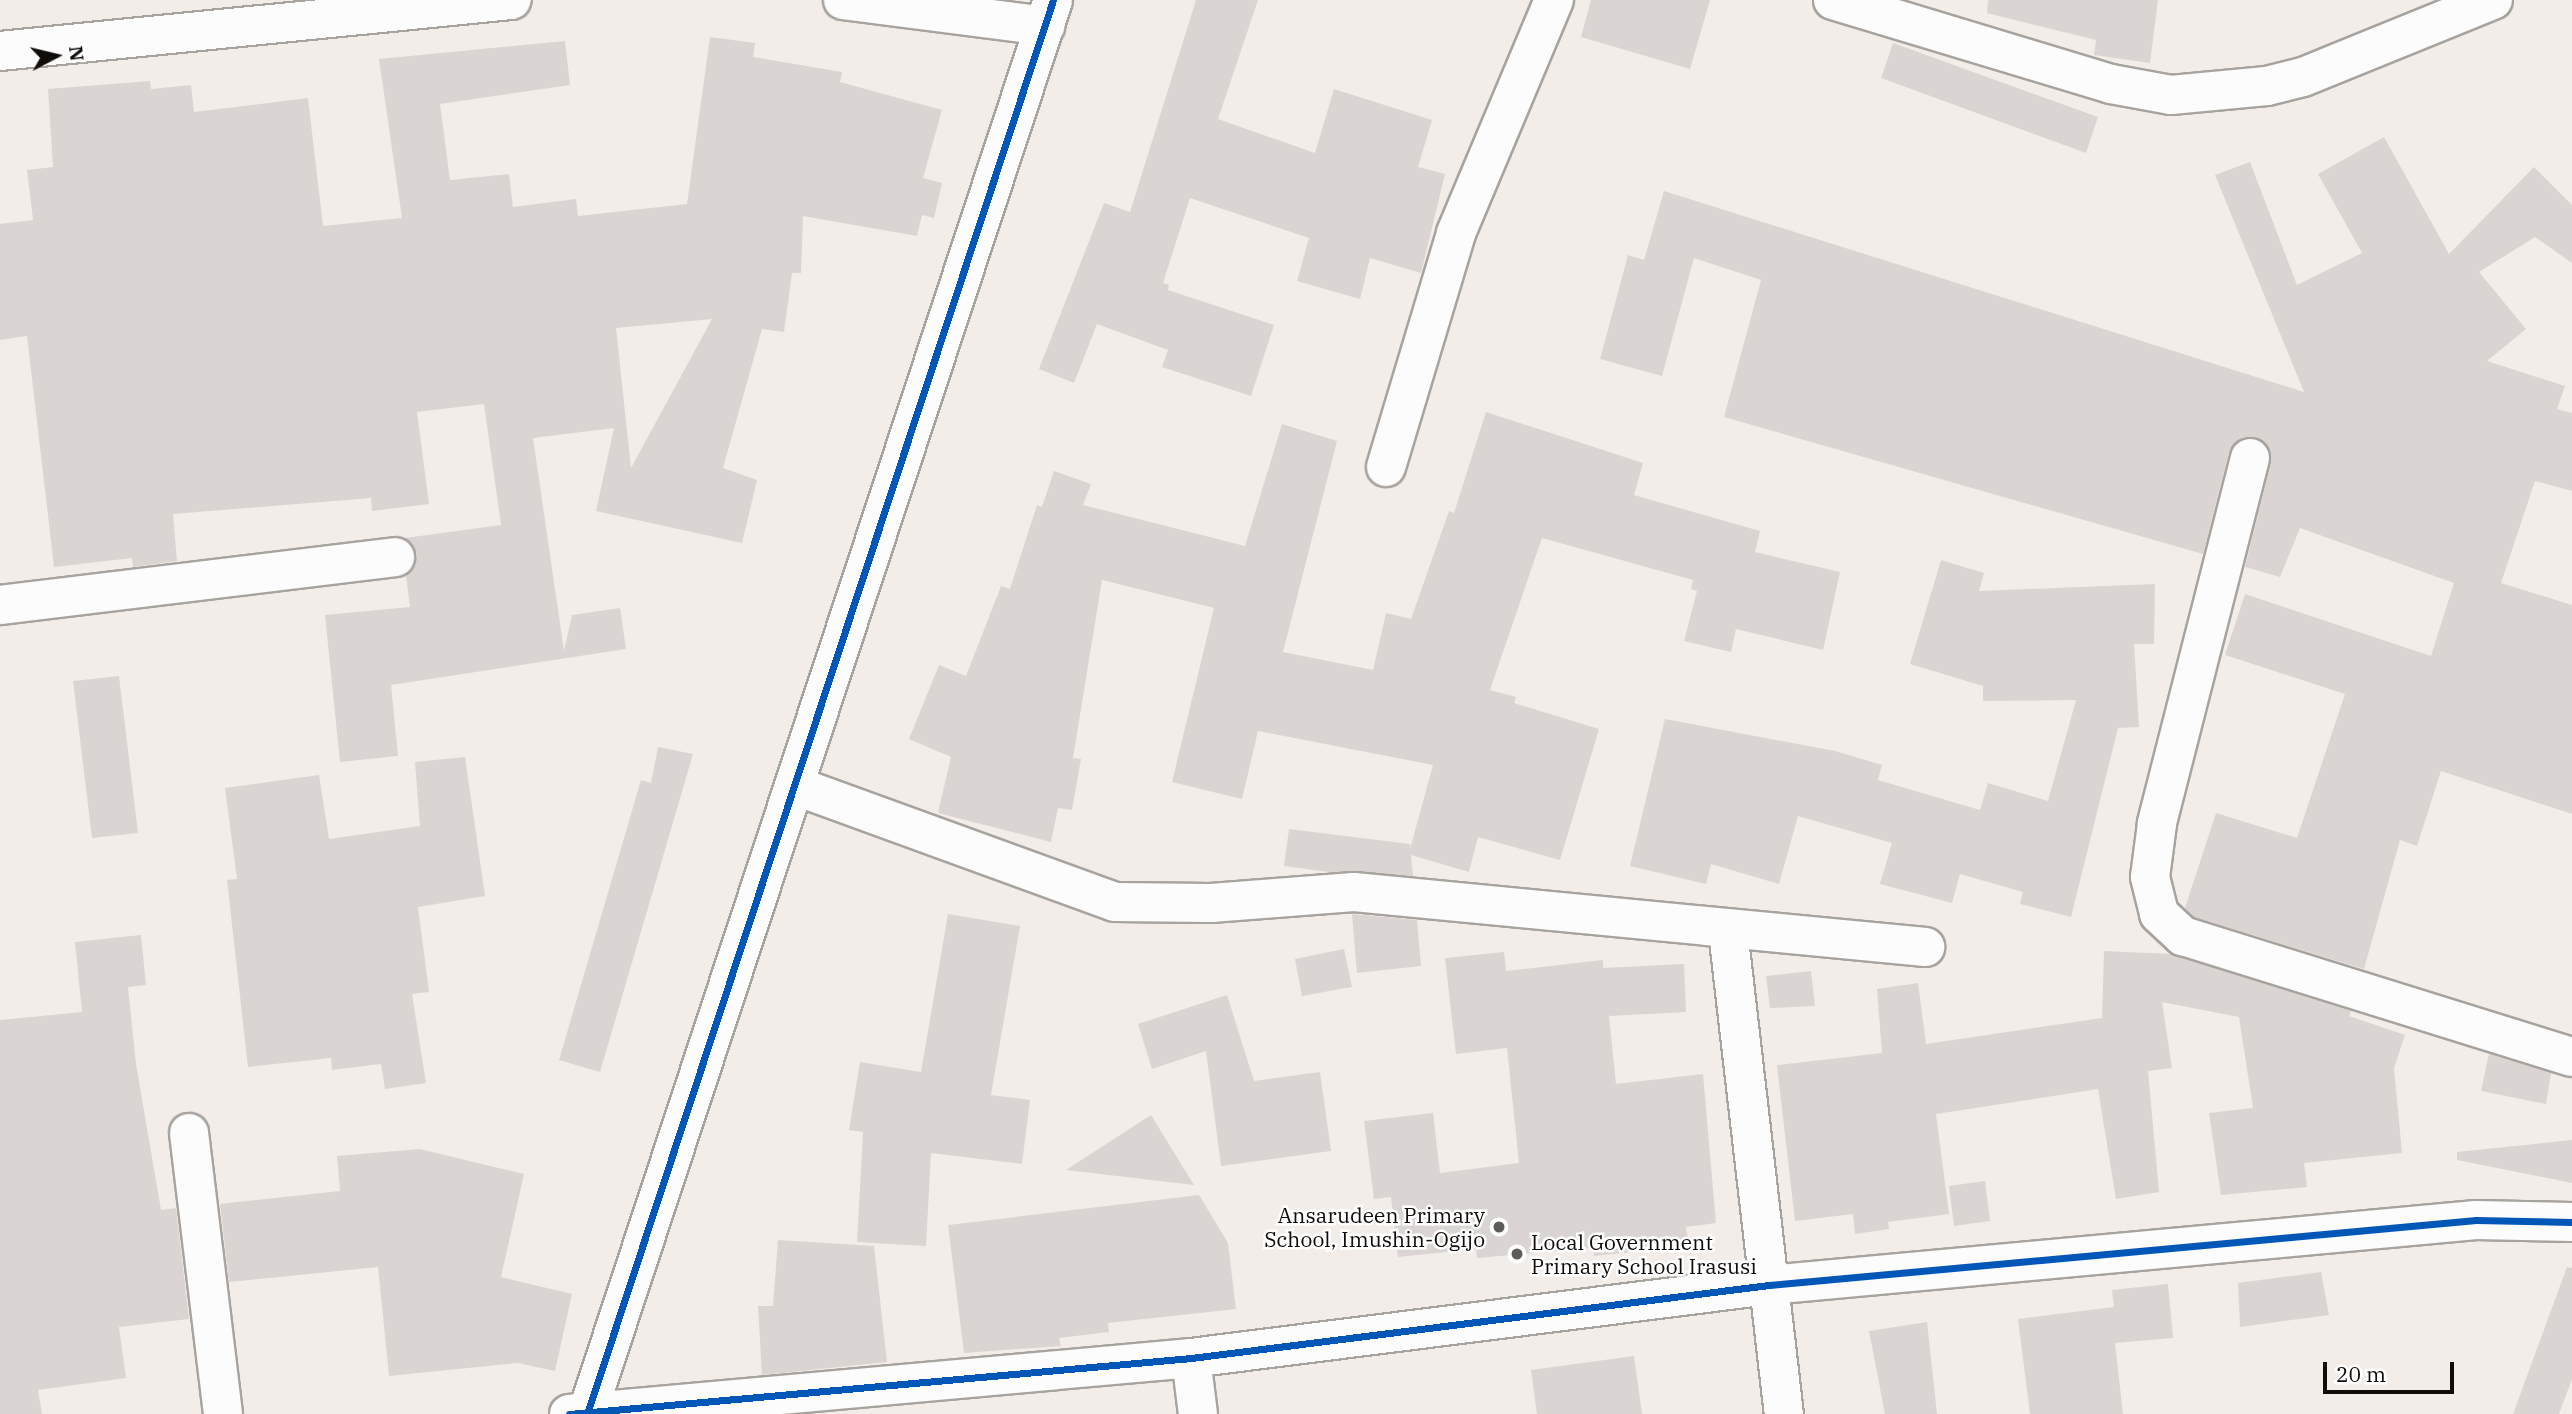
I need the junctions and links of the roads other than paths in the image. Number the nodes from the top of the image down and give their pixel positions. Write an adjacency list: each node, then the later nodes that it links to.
1 (510, 0): 7 (street)
2 (843, 0): 6 (street)
3 (1554, 0): 9 (street)
4 (1833, 0): 5 (street)
5 (2493, 0)
6 (1049, 13): 12 (street)
7 (0, 51)
8 (2250, 458): 15 (street)
9 (1386, 467)
10 (395, 556): 11 (street)
11 (0, 606)
12 (796, 786): 13 (street); 20 (street)
13 (1728, 931): 14 (street); 18 (street)
14 (1925, 947)
15 (2572, 1057)
16 (189, 1133): 21 (street)
17 (2572, 1222): 18 (street)
18 (1769, 1285): 19 (street); 23 (street)
19 (1191, 1358): 20 (street); 22 (street)
20 (581, 1413)
21 (223, 1414)
22 (1198, 1414)
23 (1784, 1414)

